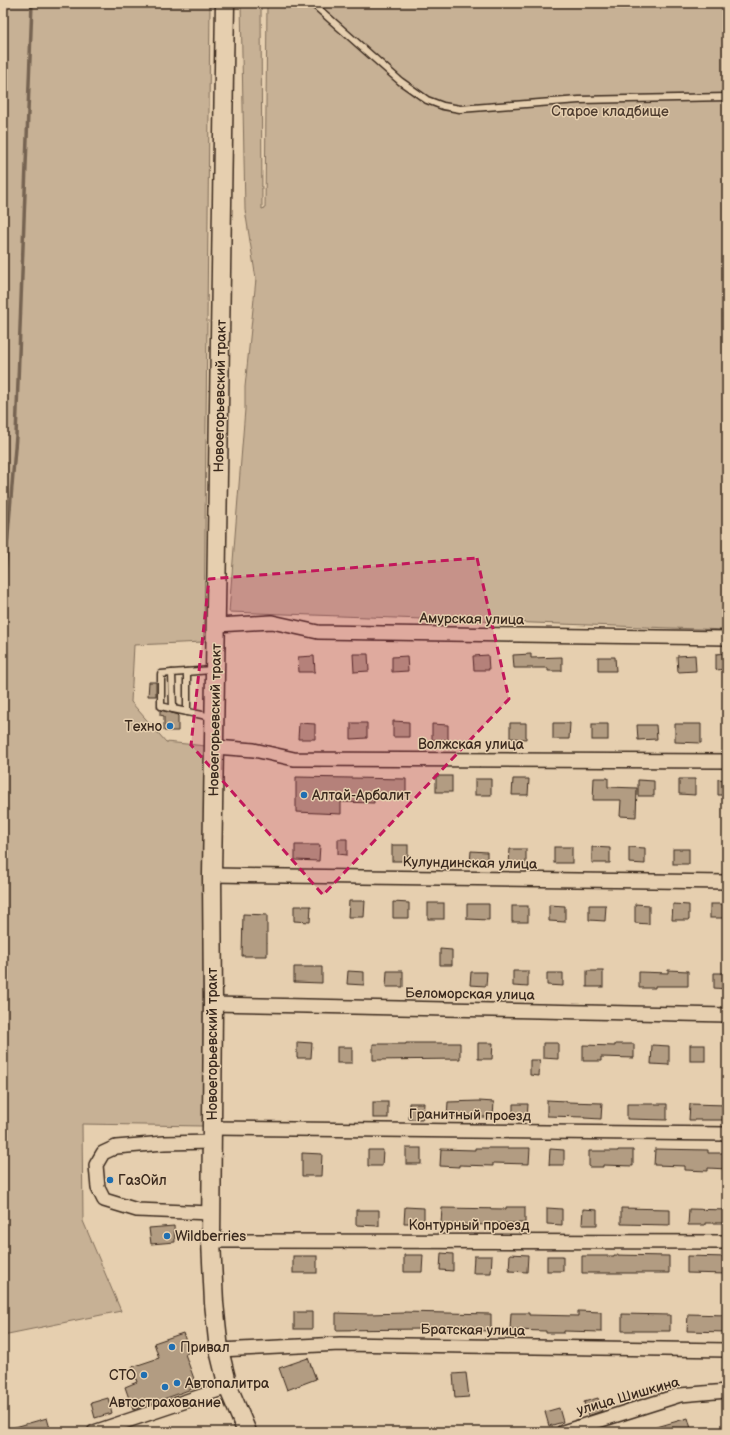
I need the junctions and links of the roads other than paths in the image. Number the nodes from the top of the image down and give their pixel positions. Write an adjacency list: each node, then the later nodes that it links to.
1 (225, 3): 4 (main road, Новоегорьевский тракт)
2 (312, 3): 3 (lane)
3 (727, 97)
4 (217, 625): 5 (street, Амурская улица); 6 (main road, Новоегорьевский тракт)
5 (727, 638)
6 (216, 670): 7 (lane); 11 (main road, Новоегорьевский тракт)
7 (187, 672): 8 (lane); 10 (lane)
8 (172, 673): 9 (lane); 9 (lane)
9 (173, 709): 10 (lane)
10 (187, 712): 11 (lane)
11 (215, 718): 12 (main road, Новоегорьевский тракт)
12 (215, 747): 13 (street, Волжская улица); 14 (main road, Новоегорьевский тракт)
13 (727, 761)
14 (212, 875): 15 (street, Кулундинская улица); 16 (main road, Новоегорьевский тракт)
15 (727, 882)
16 (213, 1004): 17 (street, Беломорская улица); 19 (main road, Новоегорьевский тракт)
17 (727, 1015)
18 (727, 1134): 19 (street, Гранитный проезд)
19 (212, 1135): 20 (main road, Новоегорьевский тракт); 20 (street, Гранитный проезд)
20 (211, 1213): 21 (main road, Новоегорьевский тракт)
21 (211, 1241): 22 (street, Контурный проезд); 23 (main road, Новоегорьевский тракт)
22 (727, 1242)
23 (219, 1350): 24 (street, Братская улица); 25 (main road, Новоегорьевский тракт)
24 (727, 1350)
25 (228, 1387): 27 (street); 28 (main road, Новоегорьевский тракт)
26 (727, 1391): 29 (street, улица Шишкина)
27 (94, 1432)
28 (247, 1432)
29 (563, 1432)

